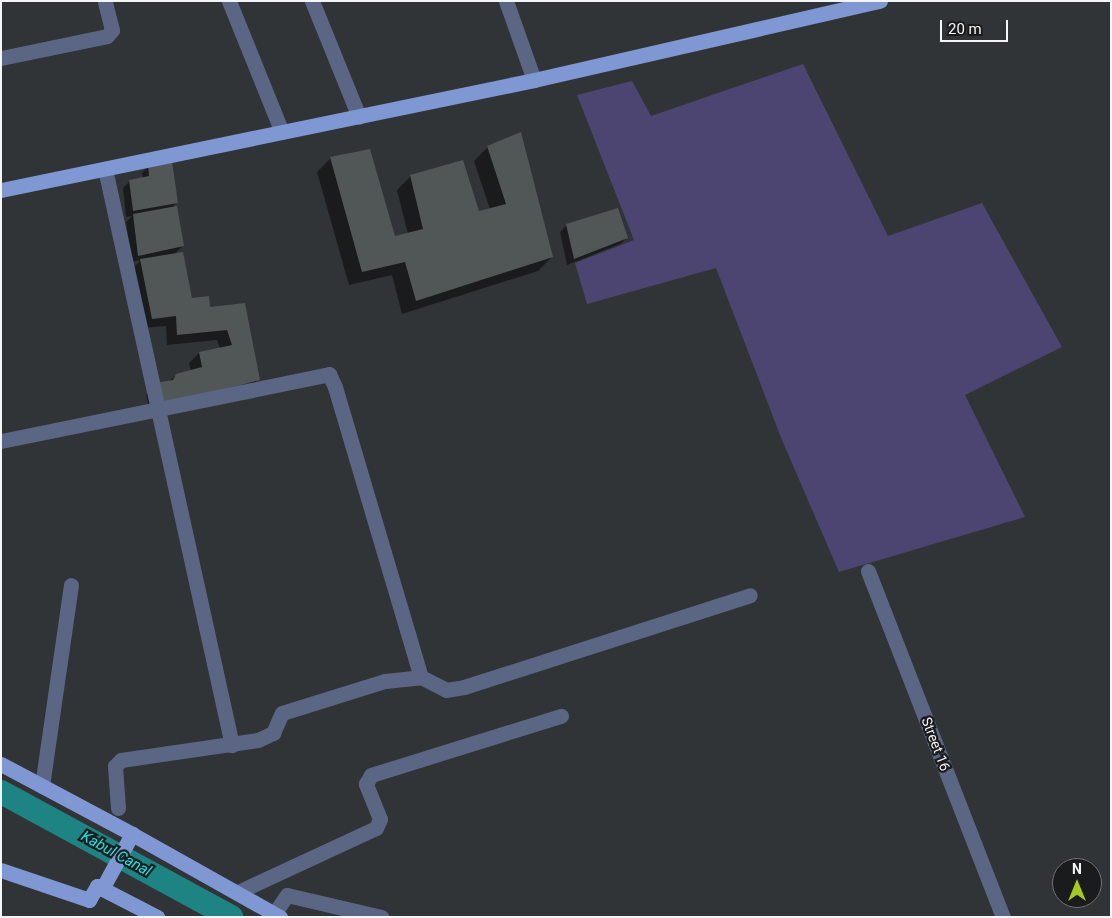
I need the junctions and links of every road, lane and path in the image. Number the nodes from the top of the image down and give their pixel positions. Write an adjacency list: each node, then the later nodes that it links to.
1 (105, 1): 6 (street)
2 (229, 1): 9 (street)
3 (312, 1): 8 (street)
4 (506, 1): 7 (street)
5 (880, 1): 7 (main road)
6 (1, 58)
7 (534, 80): 8 (main road)
8 (359, 116): 9 (main road)
9 (282, 132): 10 (main road)
10 (104, 169): 11 (main road); 12 (street)
11 (1, 190)
12 (158, 408): 13 (street); 17 (street); 19 (street)
13 (1, 441)
14 (868, 571): 30 (street, Street 16)
15 (71, 585): 21 (street)
16 (750, 595): 17 (street)
17 (421, 677): 19 (street)
18 (561, 716): 26 (street)
19 (232, 745): 22 (street)
20 (1, 764): 21 (main road)
21 (42, 786): 23 (main road)
22 (118, 808)
23 (128, 839): 25 (main road); 26 (main road)
24 (1, 870): 25 (main road)
25 (105, 883): 28 (main road)
26 (238, 892): 27 (main road)
27 (277, 915): 29 (street)
28 (157, 917)
29 (381, 917)
30 (1002, 917)

